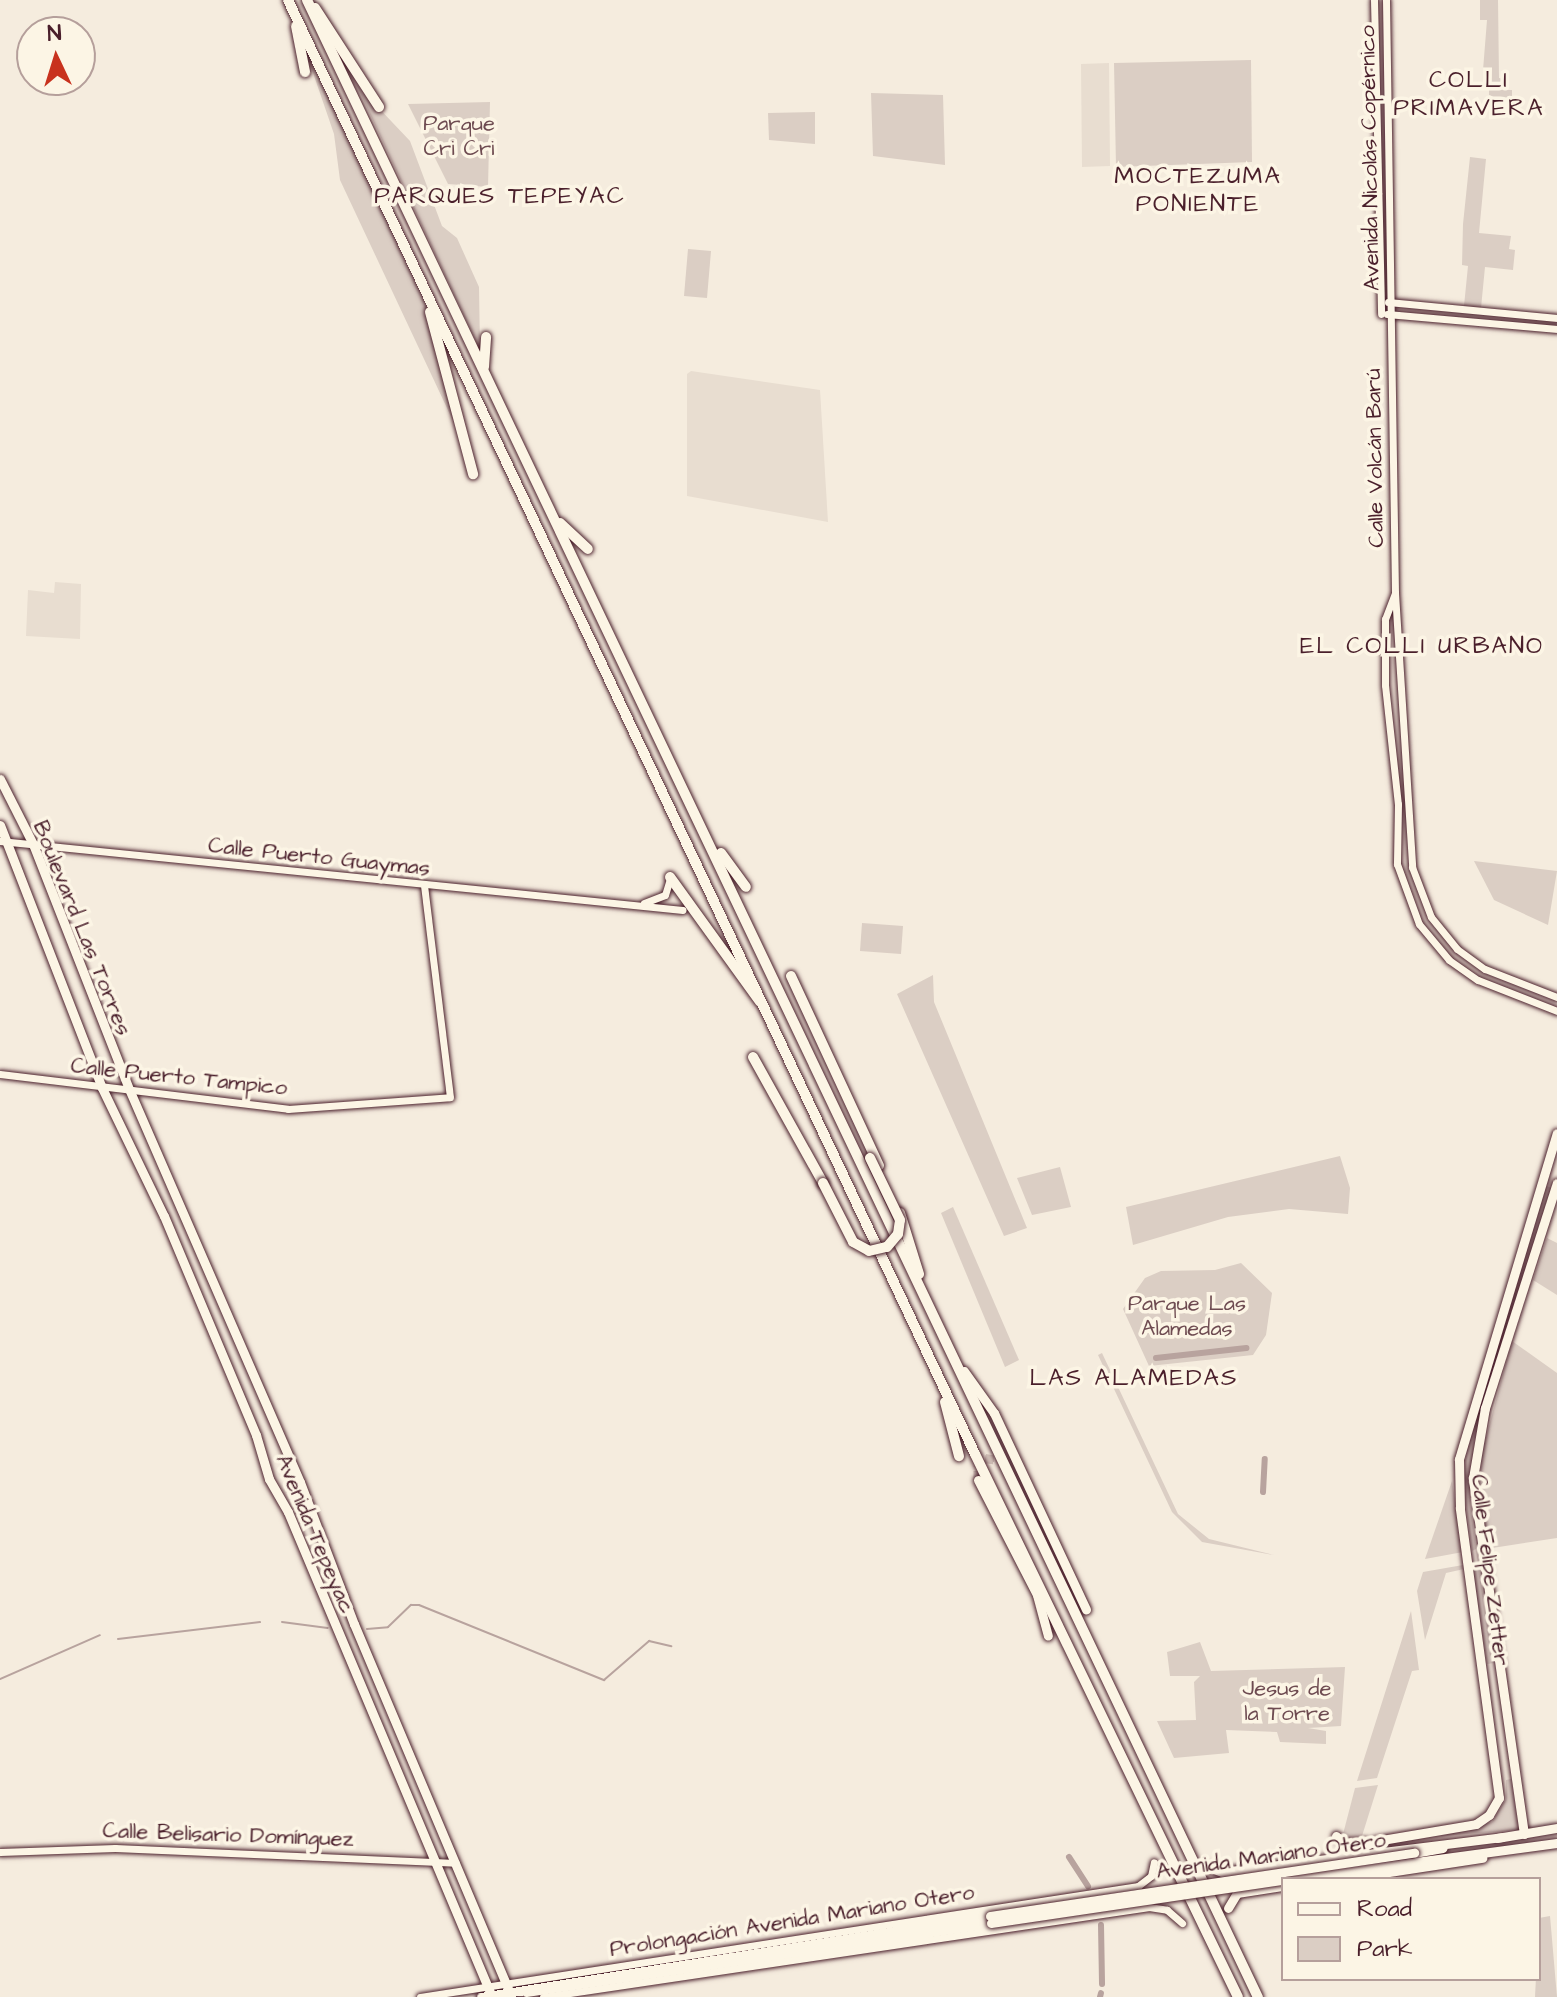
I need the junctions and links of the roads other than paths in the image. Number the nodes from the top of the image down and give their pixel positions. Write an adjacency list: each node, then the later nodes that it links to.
1 (307, 0): 6 (highway); 14 (highway)
2 (1374, 0): 8 (street, Avenida Nicolás Copérnico)
3 (1386, 0): 9 (street, Avenida Nicolás Copérnico)
4 (290, 4): 5 (highway); 7 (highway)
5 (305, 72)
6 (379, 107)
7 (420, 279): 15 (highway); 33 (highway)
8 (1379, 301): 9 (street); 10 (street, Avenida Nicolás Copérnico)
9 (1391, 303): 10 (street, Avenida Nicolás Copérnico); 11 (street)
10 (1390, 318): 12 (street); 18 (street, Calle Volcán Barú)
11 (1557, 318)
12 (1557, 329)
13 (486, 337): 14 (highway)
14 (484, 369): 16 (highway)
15 (473, 474)
16 (555, 519): 17 (highway); 21 (highway)
17 (588, 549)
18 (1394, 603): 30 (street); 31 (street)
19 (0, 779): 23 (main road, Boulevard Las Torres)
20 (0, 825): 22 (main road, Boulevard Las Torres)
21 (708, 835): 26 (highway); 34 (highway)
22 (4, 841): 23 (street, Calle Puerto Guaymas); 38 (main road, Boulevard Las Torres)
23 (33, 844): 25 (street, Calle Puerto Guaymas); 39 (main road, Boulevard Las Torres)
24 (670, 877): 27 (street); 33 (highway)
25 (424, 885): 27 (street, Calle Puerto Guaymas); 39 (street, Calle Puerto Tampico)
26 (746, 887)
27 (634, 904): 28 (street, Calle Puerto Guaymas)
28 (683, 910)
29 (791, 976): 32 (highway)
30 (1557, 997)
31 (1557, 1011)
32 (812, 1028): 36 (highway); 42 (highway)
33 (778, 1031): 44 (highway)
34 (800, 1034): 36 (highway); 42 (highway)
35 (753, 1057): 36 (highway, bridge)
36 (821, 1059)
37 (0, 1074): 38 (street, Calle Puerto Tampico)
38 (102, 1088): 39 (street, Calle Puerto Tampico); 60 (main road, Avenida Tepeyac)
39 (129, 1091): 62 (main road, Avenida Tepeyac)
40 (1557, 1133): 50 (main road, Calle Felipe Zetter)
41 (1557, 1183): 51 (main road, Calle Felipe Zetter)
42 (921, 1288): 43 (highway)
43 (952, 1356): 46 (main road); 88 (highway)
44 (939, 1377): 45 (highway); 87 (highway)
45 (959, 1456)
46 (1007, 1463)
47 (978, 1480): 48 (main road)
48 (1048, 1636)
49 (1557, 1828): 51 (main road, Avenida Mariano Otero)
50 (1424, 1833): 54 (main road, Calle Felipe Zetter); 55 (main road)
51 (1524, 1834): 53 (main road, Avenida Mariano Otero)
52 (1336, 1836): 54 (main road)
53 (1502, 1837): 55 (main road); 59 (main road, Avenida Mariano Otero)
54 (1376, 1841): 58 (main road, Calle Felipe Zetter)
55 (1449, 1841): 58 (main road)
56 (1552, 1843): 59 (main road, Avenida Mariano Otero); 65 (main road)
57 (0, 1852): 60 (street, Calle Belisario Domínguez)
58 (1338, 1857): 64 (main road)
59 (1415, 1857): 66 (main road, Avenida Mariano Otero); 75 (main road, Avenida Mariano Otero, bridge)
60 (435, 1862): 62 (street, Calle Belisario Domínguez); 84 (main road, Avenida Tepeyac)
61 (1154, 1862): 70 (street)
62 (456, 1863): 83 (main road, Avenida Tepeyac)
63 (1208, 1867): 64 (main road)
64 (1255, 1868): 72 (main road)
65 (1371, 1876): 67 (main road); 68 (main road)
66 (1301, 1877)
67 (1362, 1877)
68 (1378, 1877)
69 (1281, 1880): 75 (main road, Avenida Mariano Otero, bridge)
70 (1138, 1886): 73 (street); 76 (street, Prolongación Avenida Mariano Otero)
71 (1281, 1886): 72 (main road)
72 (1261, 1889): 74 (main road)
73 (1143, 1908): 77 (street, Prolongación Avenida Mariano Otero); 80 (street, Prolongación Avenida Mariano Otero)
74 (1228, 1908)
75 (990, 1920): 78 (main road, Prolongación Avenida Mariano Otero)
76 (899, 1923): 78 (main road); 79 (street, Prolongación Avenida Mariano Otero)
77 (1182, 1923)
78 (918, 1930): 80 (main road); 81 (main road, Prolongación Avenida Mariano Otero)
79 (778, 1941): 81 (main road); 83 (street, Prolongación Avenida Mariano Otero)
80 (899, 1944): 82 (street, Prolongación Avenida Mariano Otero)
81 (760, 1954): 82 (main road); 83 (main road, Prolongación Avenida Mariano Otero)
82 (781, 1962): 86 (street, Prolongación Avenida Mariano Otero)
83 (509, 1991): 84 (main road, Prolongación Avenida Mariano Otero)
84 (490, 1994): 85 (street, Prolongación Avenida Mariano Otero)
85 (420, 1997)
86 (543, 1997)
87 (1238, 1997)
88 (1258, 1997)

